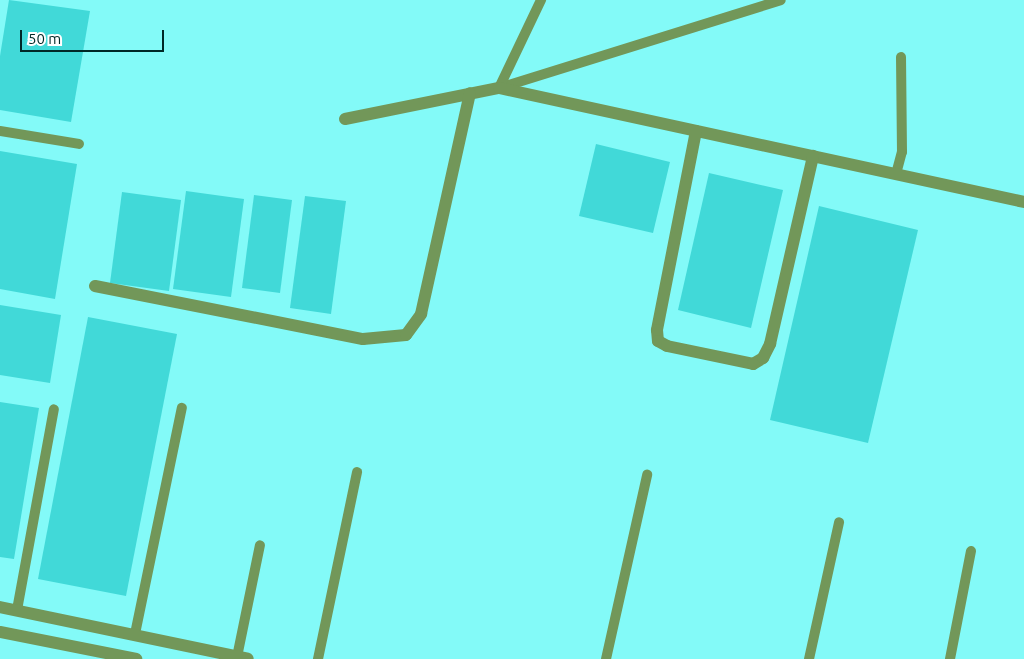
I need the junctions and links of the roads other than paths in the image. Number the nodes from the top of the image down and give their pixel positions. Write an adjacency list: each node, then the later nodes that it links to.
1 (541, 0): 4 (lane)
2 (781, 0): 4 (lane)
3 (901, 57): 11 (lane)
4 (499, 88): 5 (street); 7 (street)
5 (470, 93): 6 (street); 13 (street)
6 (345, 119)
7 (696, 130): 10 (street); 10 (street)
8 (0, 131): 9 (lane)
9 (79, 144)
10 (813, 156): 11 (street)
11 (896, 174): 12 (street)
12 (1024, 202)
13 (95, 286)
14 (54, 408): 22 (lane)
15 (182, 408): 24 (lane)
16 (357, 472): 27 (lane)
17 (647, 475): 28 (lane)
18 (839, 522): 29 (lane)
19 (260, 545): 25 (lane)
20 (971, 551): 30 (lane)
21 (0, 607): 22 (street)
22 (17, 610): 24 (street)
23 (0, 632): 26 (street)
24 (135, 634): 25 (street)
25 (242, 658)
26 (136, 659)
27 (318, 659)
28 (606, 659)
29 (809, 659)
30 (950, 659)

